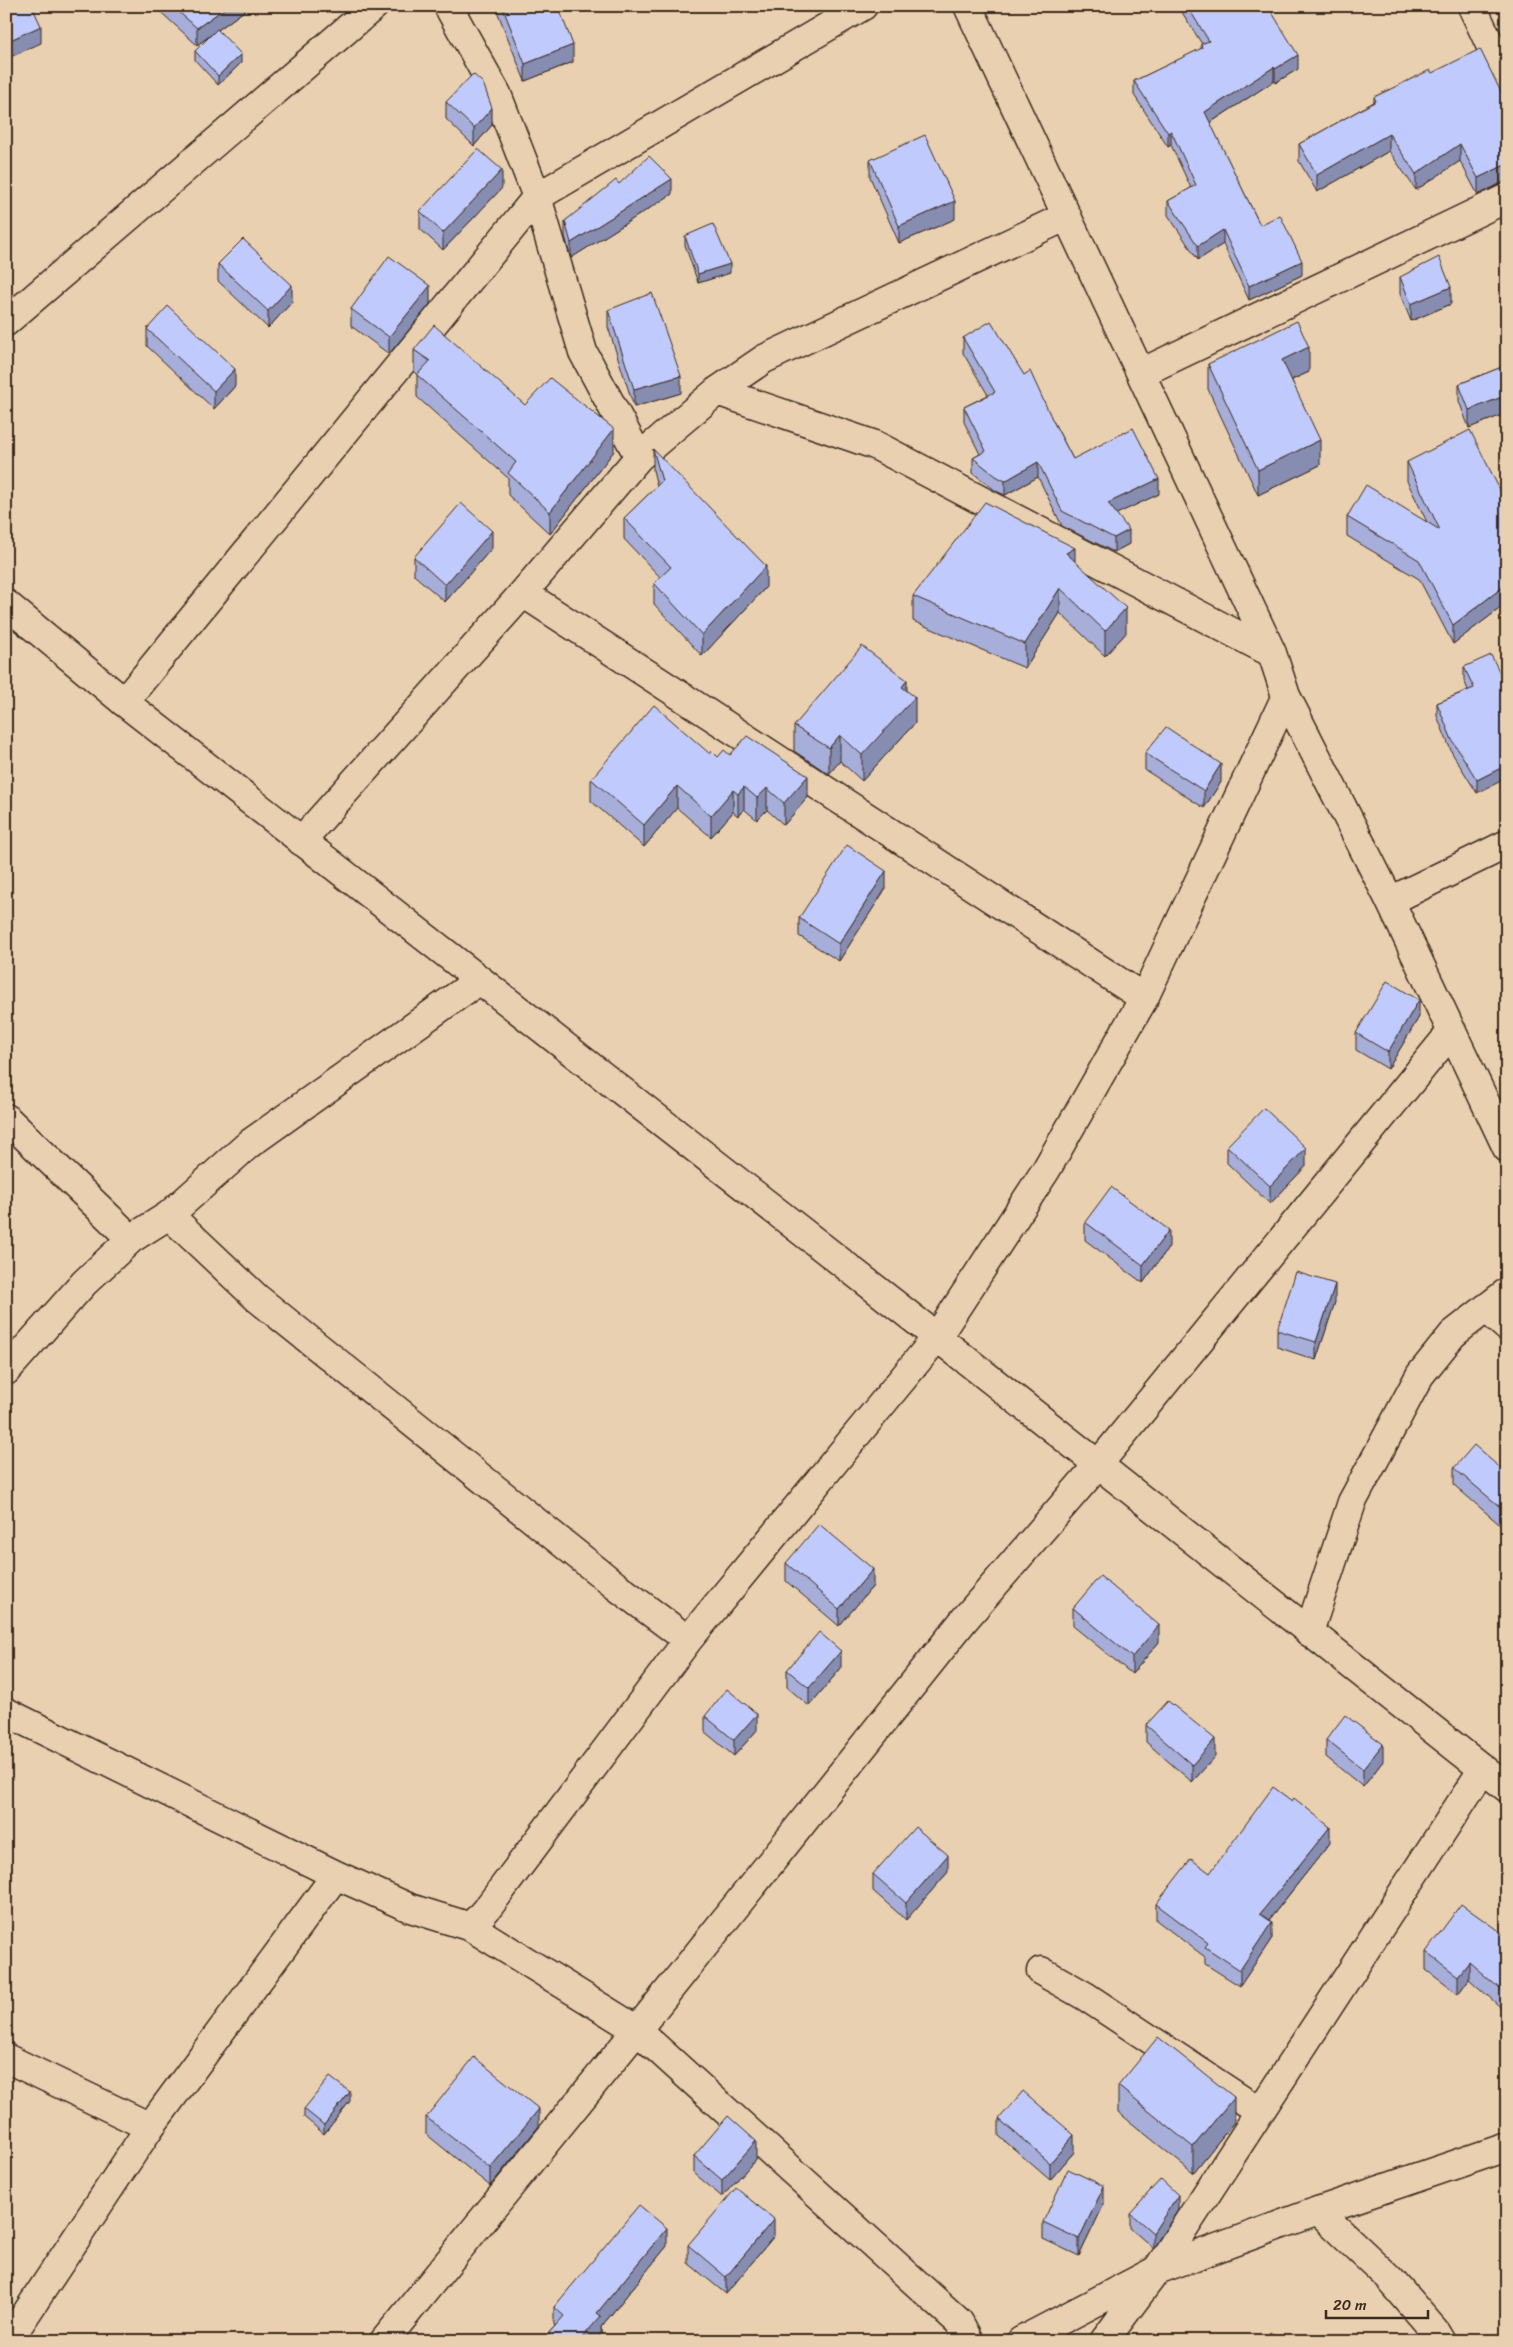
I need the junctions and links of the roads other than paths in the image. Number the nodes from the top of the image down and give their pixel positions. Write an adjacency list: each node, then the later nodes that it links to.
1 (374, 6): 10 (street)
2 (448, 6): 7 (street)
3 (863, 6): 7 (street)
4 (968, 6): 9 (street)
5 (1472, 6): 6 (street)
6 (1507, 81)
7 (537, 197): 13 (street); 18 (street)
8 (1507, 198): 11 (street)
9 (1067, 216): 11 (street); 12 (street)
10 (6, 322)
11 (1141, 373): 16 (street)
12 (717, 391): 13 (street); 16 (street)
13 (639, 458): 14 (street)
14 (523, 593): 19 (street); 23 (street)
15 (6, 604): 18 (street)
16 (1272, 653): 17 (street)
17 (1286, 696): 21 (street); 23 (street)
18 (124, 702): 19 (street)
19 (301, 842): 22 (street)
20 (1507, 844): 21 (street)
21 (1390, 901): 24 (street)
22 (478, 981): 27 (street); 32 (street)
23 (1144, 998): 32 (street)
24 (1452, 1031): 26 (street); 34 (street)
25 (6, 1118): 28 (street)
26 (1507, 1148)
27 (169, 1215): 28 (street); 36 (street)
28 (131, 1239): 33 (street)
29 (1507, 1292): 30 (street)
30 (1486, 1308): 31 (street); 35 (street)
31 (1507, 1327)
32 (937, 1338): 34 (street); 36 (street)
33 (6, 1370)
34 (1097, 1466): 35 (street); 43 (street)
35 (1309, 1632): 38 (street)
36 (688, 1640): 41 (street)
37 (6, 1712): 40 (street)
38 (1483, 1769): 39 (street); 45 (street)
39 (1507, 1788)
40 (336, 1875): 41 (street); 46 (street)
41 (471, 1927): 43 (street)
42 (1041, 1972): 45 (street)
43 (637, 2030): 51 (street); 52 (street)
44 (6, 2058): 46 (street)
45 (1260, 2112): 49 (street)
46 (150, 2127): 50 (street)
47 (1507, 2147): 48 (street)
48 (1318, 2211): 49 (street); 55 (street)
49 (1157, 2270): 53 (street); 54 (street)
50 (8, 2341)
51 (384, 2341)
52 (969, 2341)
53 (1021, 2341)
54 (1104, 2341)
55 (1441, 2341)

